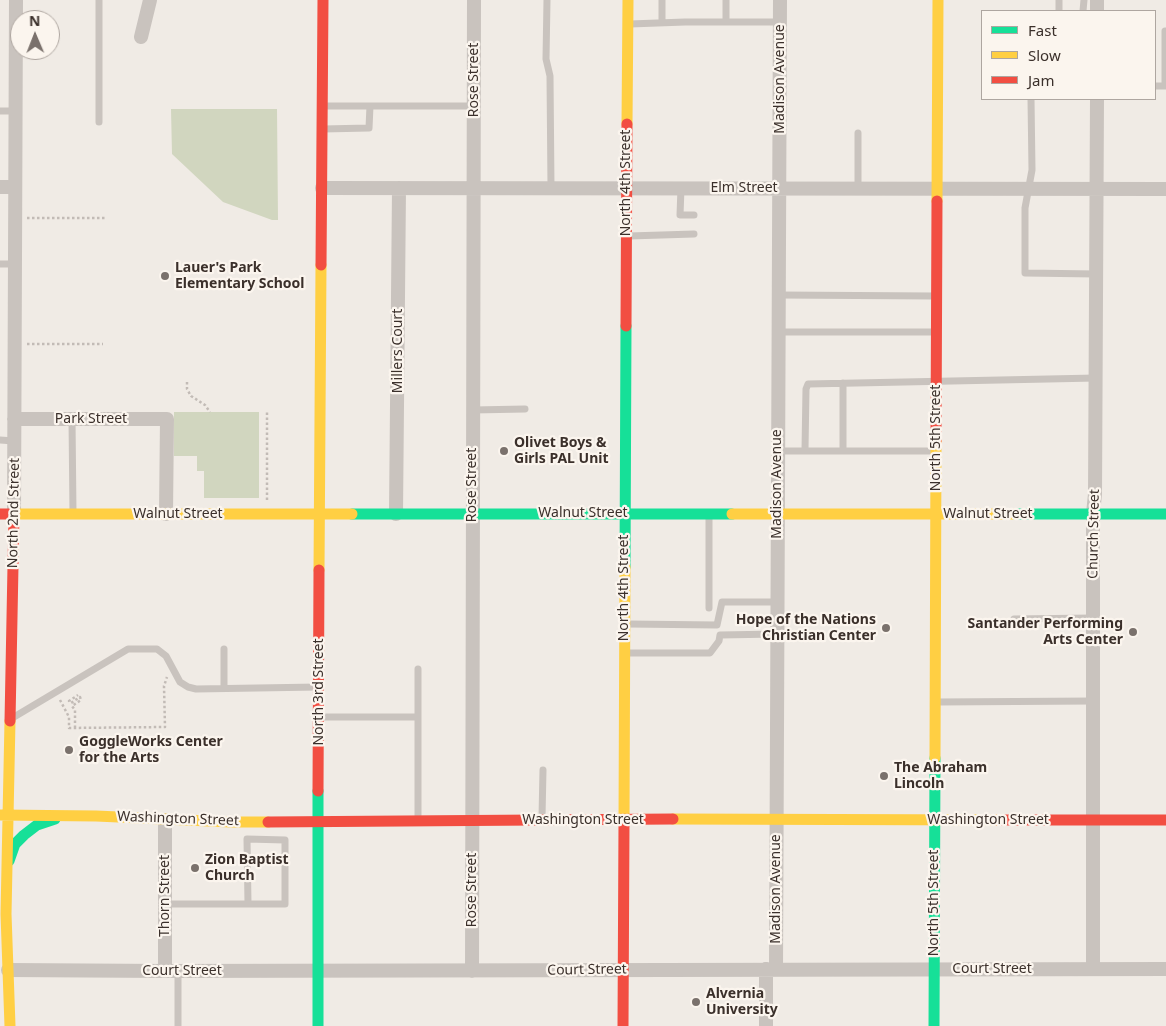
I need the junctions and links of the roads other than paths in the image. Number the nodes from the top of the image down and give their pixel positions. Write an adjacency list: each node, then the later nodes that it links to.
1 (16, 0): 25 (street, North 2nd Street)
2 (99, 0): 26 (lane)
3 (150, 0): 17 (street)
4 (323, 0): 21 (main road, North 3rd Street)
5 (474, 0): 23 (street, Rose Street)
6 (547, 0): 34 (lane)
7 (628, 0): 15 (main road, North 4th Street)
8 (662, 0): 14 (lane)
9 (726, 0): 12 (lane)
10 (780, 0): 13 (street, Madison Avenue)
11 (938, 0): 39 (main road, North 5th Street)
12 (726, 22): 13 (lane); 14 (lane)
13 (780, 22): 37 (street, Madison Avenue)
14 (662, 23): 15 (lane)
15 (627, 24): 35 (main road, North 4th Street)
16 (1165, 32): 18 (lane)
17 (140, 37)
18 (1166, 86)
19 (1031, 100): 40 (lane)
20 (1097, 100): 41 (street, Church Street)
21 (323, 106): 22 (lane); 27 (main road, North 3rd Street)
22 (370, 106): 23 (lane); 27 (lane)
23 (474, 106): 33 (street, Rose Street)
24 (0, 111): 25 (lane)
25 (16, 111): 30 (street, North 2nd Street)
26 (99, 122)
27 (322, 129): 31 (main road, North 3rd Street)
28 (858, 133): 38 (lane)
29 (0, 187): 30 (street)
30 (15, 187): 47 (street, North 2nd Street)
31 (322, 188): 32 (street, Elm Street); 71 (main road, North 3rd Street)
32 (399, 188): 33 (street, Elm Street); 72 (street, Millers Court)
33 (474, 188): 34 (street, Elm Street); 57 (street, Rose Street)
34 (551, 188): 35 (street, Elm Street)
35 (626, 188): 36 (street, Elm Street); 45 (main road, North 4th Street)
36 (681, 188): 37 (street, Elm Street); 43 (lane)
37 (779, 188): 38 (street, Elm Street); 49 (street, Madison Avenue)
38 (858, 188): 39 (street, Elm Street)
39 (936, 188): 40 (street, Elm Street); 50 (main road, North 5th Street)
40 (1028, 189): 41 (street, Elm Street); 48 (lane)
41 (1096, 189): 42 (street, Elm Street); 48 (street, Church Street)
42 (1166, 190)
43 (694, 215)
44 (694, 234): 45 (lane)
45 (626, 236): 67 (main road, North 4th Street)
46 (0, 264): 47 (lane)
47 (15, 264): 58 (street, North 2nd Street)
48 (1096, 274): 53 (street, Church Street)
49 (779, 295): 50 (lane); 51 (street, Madison Avenue)
50 (937, 296): 52 (main road, North 5th Street)
51 (778, 332): 52 (lane); 64 (street, Madison Avenue)
52 (937, 332): 54 (main road, North 5th Street)
53 (1096, 378): 54 (lane); 76 (street, Church Street)
54 (937, 381): 55 (lane); 65 (main road, North 5th Street)
55 (843, 383): 62 (lane); 63 (lane)
56 (526, 409): 57 (lane)
57 (472, 410): 66 (street, Rose Street)
58 (14, 419): 59 (street, Park Street); 61 (street, North 2nd Street)
59 (72, 419): 69 (lane); 70 (street, Park Street)
60 (0, 440): 61 (lane)
61 (14, 441): 68 (street, North 2nd Street)
62 (805, 450): 63 (lane); 64 (lane)
63 (843, 450): 65 (lane)
64 (778, 451): 74 (street, Madison Avenue)
65 (936, 451): 75 (main road, North 5th Street)
66 (472, 513): 67 (main road, Walnut Street); 72 (main road, Walnut Street); 108 (street, Rose Street)
67 (624, 513): 73 (main road, Walnut Street); 82 (main road, North 4th Street)
68 (7, 514): 69 (main road, Walnut Street); 95 (main road, North 2nd Street)
69 (73, 514): 70 (main road, Walnut Street)
70 (166, 514): 71 (main road, Walnut Street)
71 (320, 514): 72 (main road, Walnut Street); 89 (main road, North 3rd Street)
72 (396, 514)
73 (709, 514): 74 (main road, Walnut Street); 79 (lane)
74 (777, 514): 75 (main road, Walnut Street); 78 (street, Madison Avenue)
75 (936, 514): 76 (main road, Walnut Street); 92 (main road, North 5th Street)
76 (1093, 514): 77 (main road, Walnut Street); 80 (street, Church Street)
77 (1166, 514)
78 (777, 602): 83 (lane); 85 (street, Madison Avenue)
79 (709, 608)
80 (1093, 618): 81 (lane); 91 (street, Church Street)
81 (1014, 619)
82 (624, 624): 83 (lane); 87 (main road, North 4th Street)
83 (717, 625): 84 (lane)
84 (720, 634): 85 (lane); 87 (lane)
85 (777, 634): 99 (street, Madison Avenue)
86 (224, 649): 90 (lane)
87 (624, 653): 102 (main road, North 4th Street)
88 (418, 669): 94 (lane)
89 (318, 687): 90 (lane); 93 (main road, North 3rd Street)
90 (224, 688): 95 (lane)
91 (1093, 701): 92 (lane); 104 (street, Church Street)
92 (935, 702): 103 (main road, North 5th Street)
93 (319, 717): 94 (lane); 106 (main road, North 3rd Street)
94 (418, 717): 107 (lane)
95 (10, 719): 97 (main road, North 2nd Street)
96 (543, 770): 101 (lane)
97 (4, 815): 98 (main road, Washington Street); 112 (main road, North 2nd Street)
98 (77, 816): 100 (main road, Washington Street); 112 (main road)
99 (776, 819): 102 (main road, Washington Street); 103 (main road, Washington Street); 115 (street, Madison Avenue)
100 (165, 820): 109 (main road, Washington Street); 113 (street, Thorn Street)
101 (542, 820): 102 (main road, Washington Street); 108 (main road, Washington Street)
102 (624, 820): 119 (main road, North 4th Street)
103 (935, 820): 104 (main road, Washington Street); 116 (main road, North 5th Street)
104 (1093, 820): 105 (main road, Washington Street); 117 (street, Church Street)
105 (1166, 820)
106 (318, 821): 107 (main road, Washington Street); 109 (main road, Washington Street); 121 (main road, North 3rd Street)
107 (418, 821): 108 (main road, Washington Street)
108 (472, 821): 122 (street, Rose Street)
109 (247, 822): 110 (lane)
110 (247, 839): 114 (lane); 114 (lane)
111 (0, 844): 112 (main road)
112 (8, 866): 123 (main road, North 2nd Street)
113 (165, 904): 114 (lane); 120 (street, Thorn Street)
114 (248, 904)
115 (771, 969): 116 (street, Court Street); 119 (street, Court Street); 128 (street, Madison Avenue)
116 (934, 969): 117 (street, Court Street); 129 (main road, North 5th Street)
117 (1093, 969): 118 (street, Court Street)
118 (1166, 969)
119 (624, 970): 122 (street, Court Street); 127 (main road, North 4th Street)
120 (172, 971): 121 (street, Court Street); 123 (street, Court Street); 125 (lane)
121 (318, 971): 122 (street, Court Street); 126 (main road, North 3rd Street)
122 (472, 971)
123 (4, 972): 124 (main road, North 2nd Street)
124 (10, 1026)
125 (178, 1026)
126 (318, 1026)
127 (624, 1026)
128 (766, 1026)
129 (934, 1026)

